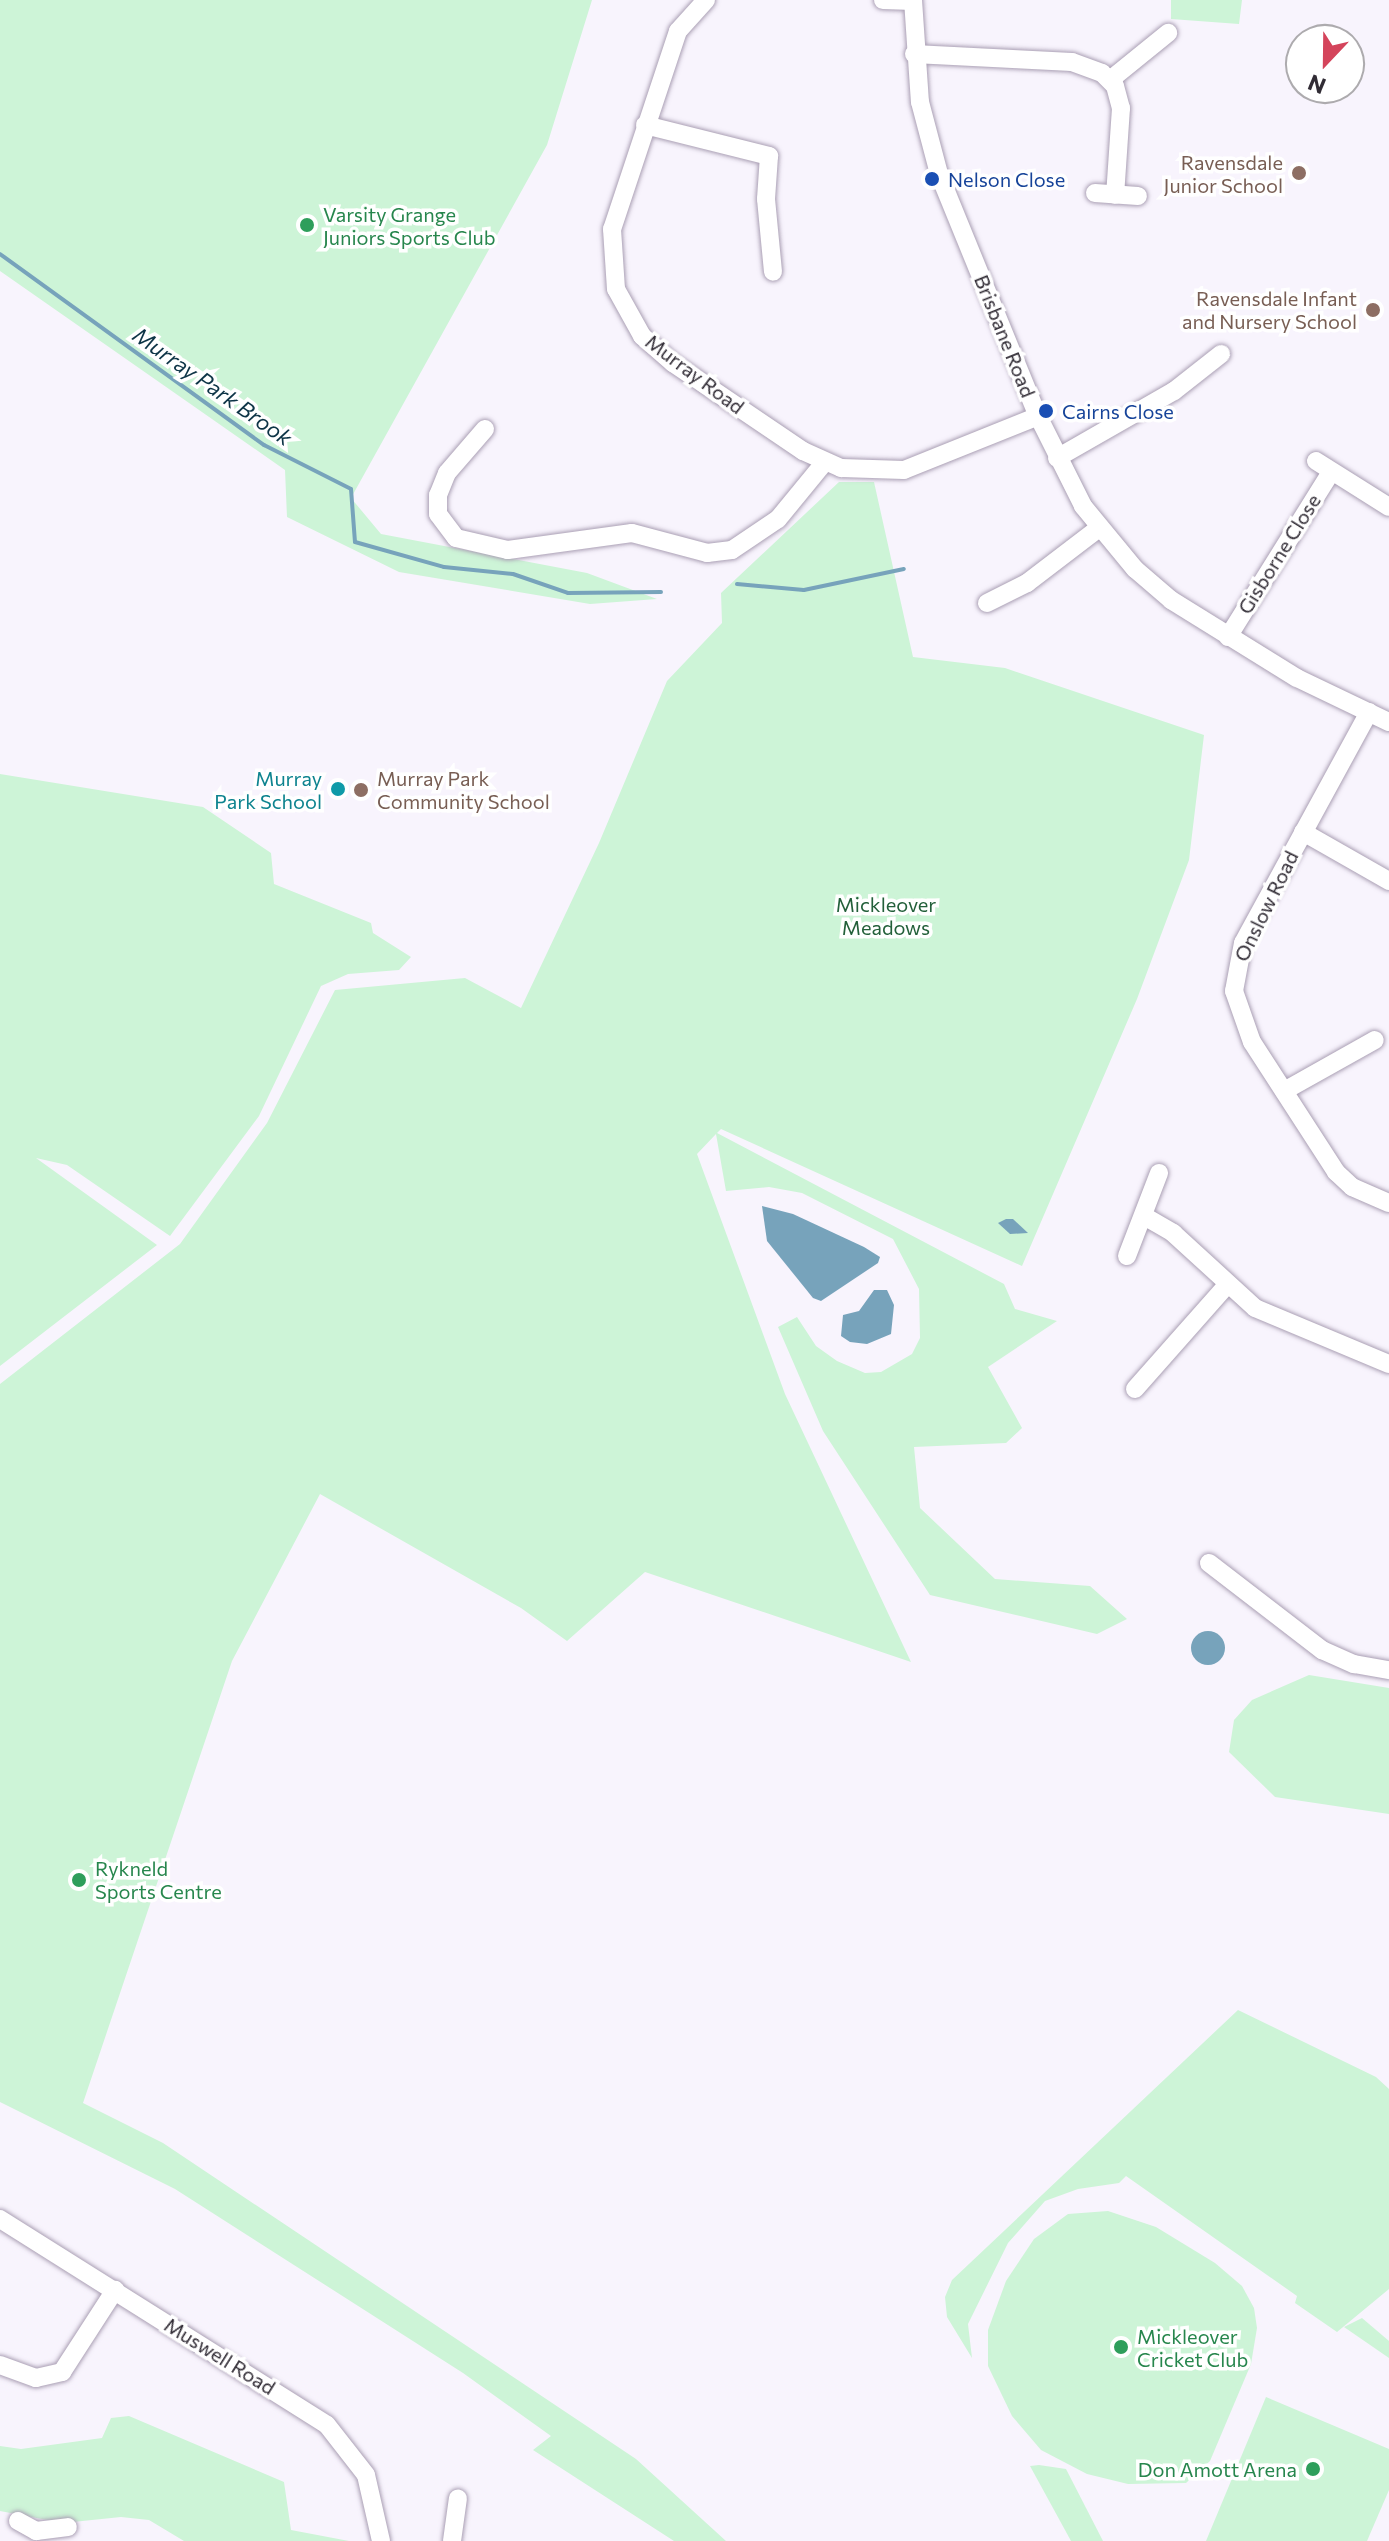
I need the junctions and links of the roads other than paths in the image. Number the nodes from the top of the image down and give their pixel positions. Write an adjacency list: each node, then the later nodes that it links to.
1 (706, 0): 7 (street, Murray Road)
2 (883, 0): 3 (street)
3 (913, 0): 5 (street, Brisbane Road)
4 (1163, 45): 6 (street)
5 (914, 54): 6 (street); 13 (street, Brisbane Road)
6 (1110, 80): 9 (street)
7 (645, 125): 11 (street); 16 (street, Murray Road)
8 (1095, 193): 9 (street)
9 (1115, 195): 10 (street)
10 (1138, 196)
11 (773, 272)
12 (1198, 348): 15 (street)
13 (1038, 416): 15 (street, Brisbane Road); 16 (street, Murray Road)
14 (485, 429): 16 (street)
15 (1057, 458): 18 (street, Brisbane Road)
16 (824, 463)
17 (1389, 507): 20 (street, Gisborne Close)
18 (1099, 528): 19 (street); 20 (street, Brisbane Road)
19 (987, 603)
20 (1228, 637): 21 (street, Brisbane Road)
21 (1369, 712): 22 (street, Brisbane Road); 23 (street, Onslow Road)
22 (1389, 722)
23 (1303, 832): 24 (street); 26 (street, Onslow Road)
24 (1389, 881)
25 (1368, 1050): 26 (street)
26 (1284, 1091): 28 (street, Onslow Road)
27 (1159, 1173): 29 (street)
28 (1389, 1203)
29 (1144, 1216): 30 (street); 31 (street)
30 (1127, 1256)
31 (1227, 1285): 32 (street); 33 (street)
32 (1389, 1364)
33 (1135, 1389)
34 (1209, 1563): 35 (street)
35 (1389, 1670)
36 (0, 2219): 37 (street, Muswell Road)
37 (115, 2290): 38 (street); 43 (street, Muswell Road)
38 (0, 2365)
39 (458, 2498): 44 (street)
40 (18, 2521): 42 (street)
41 (68, 2527): 42 (street)
42 (35, 2536)
43 (381, 2541)
44 (452, 2541)

